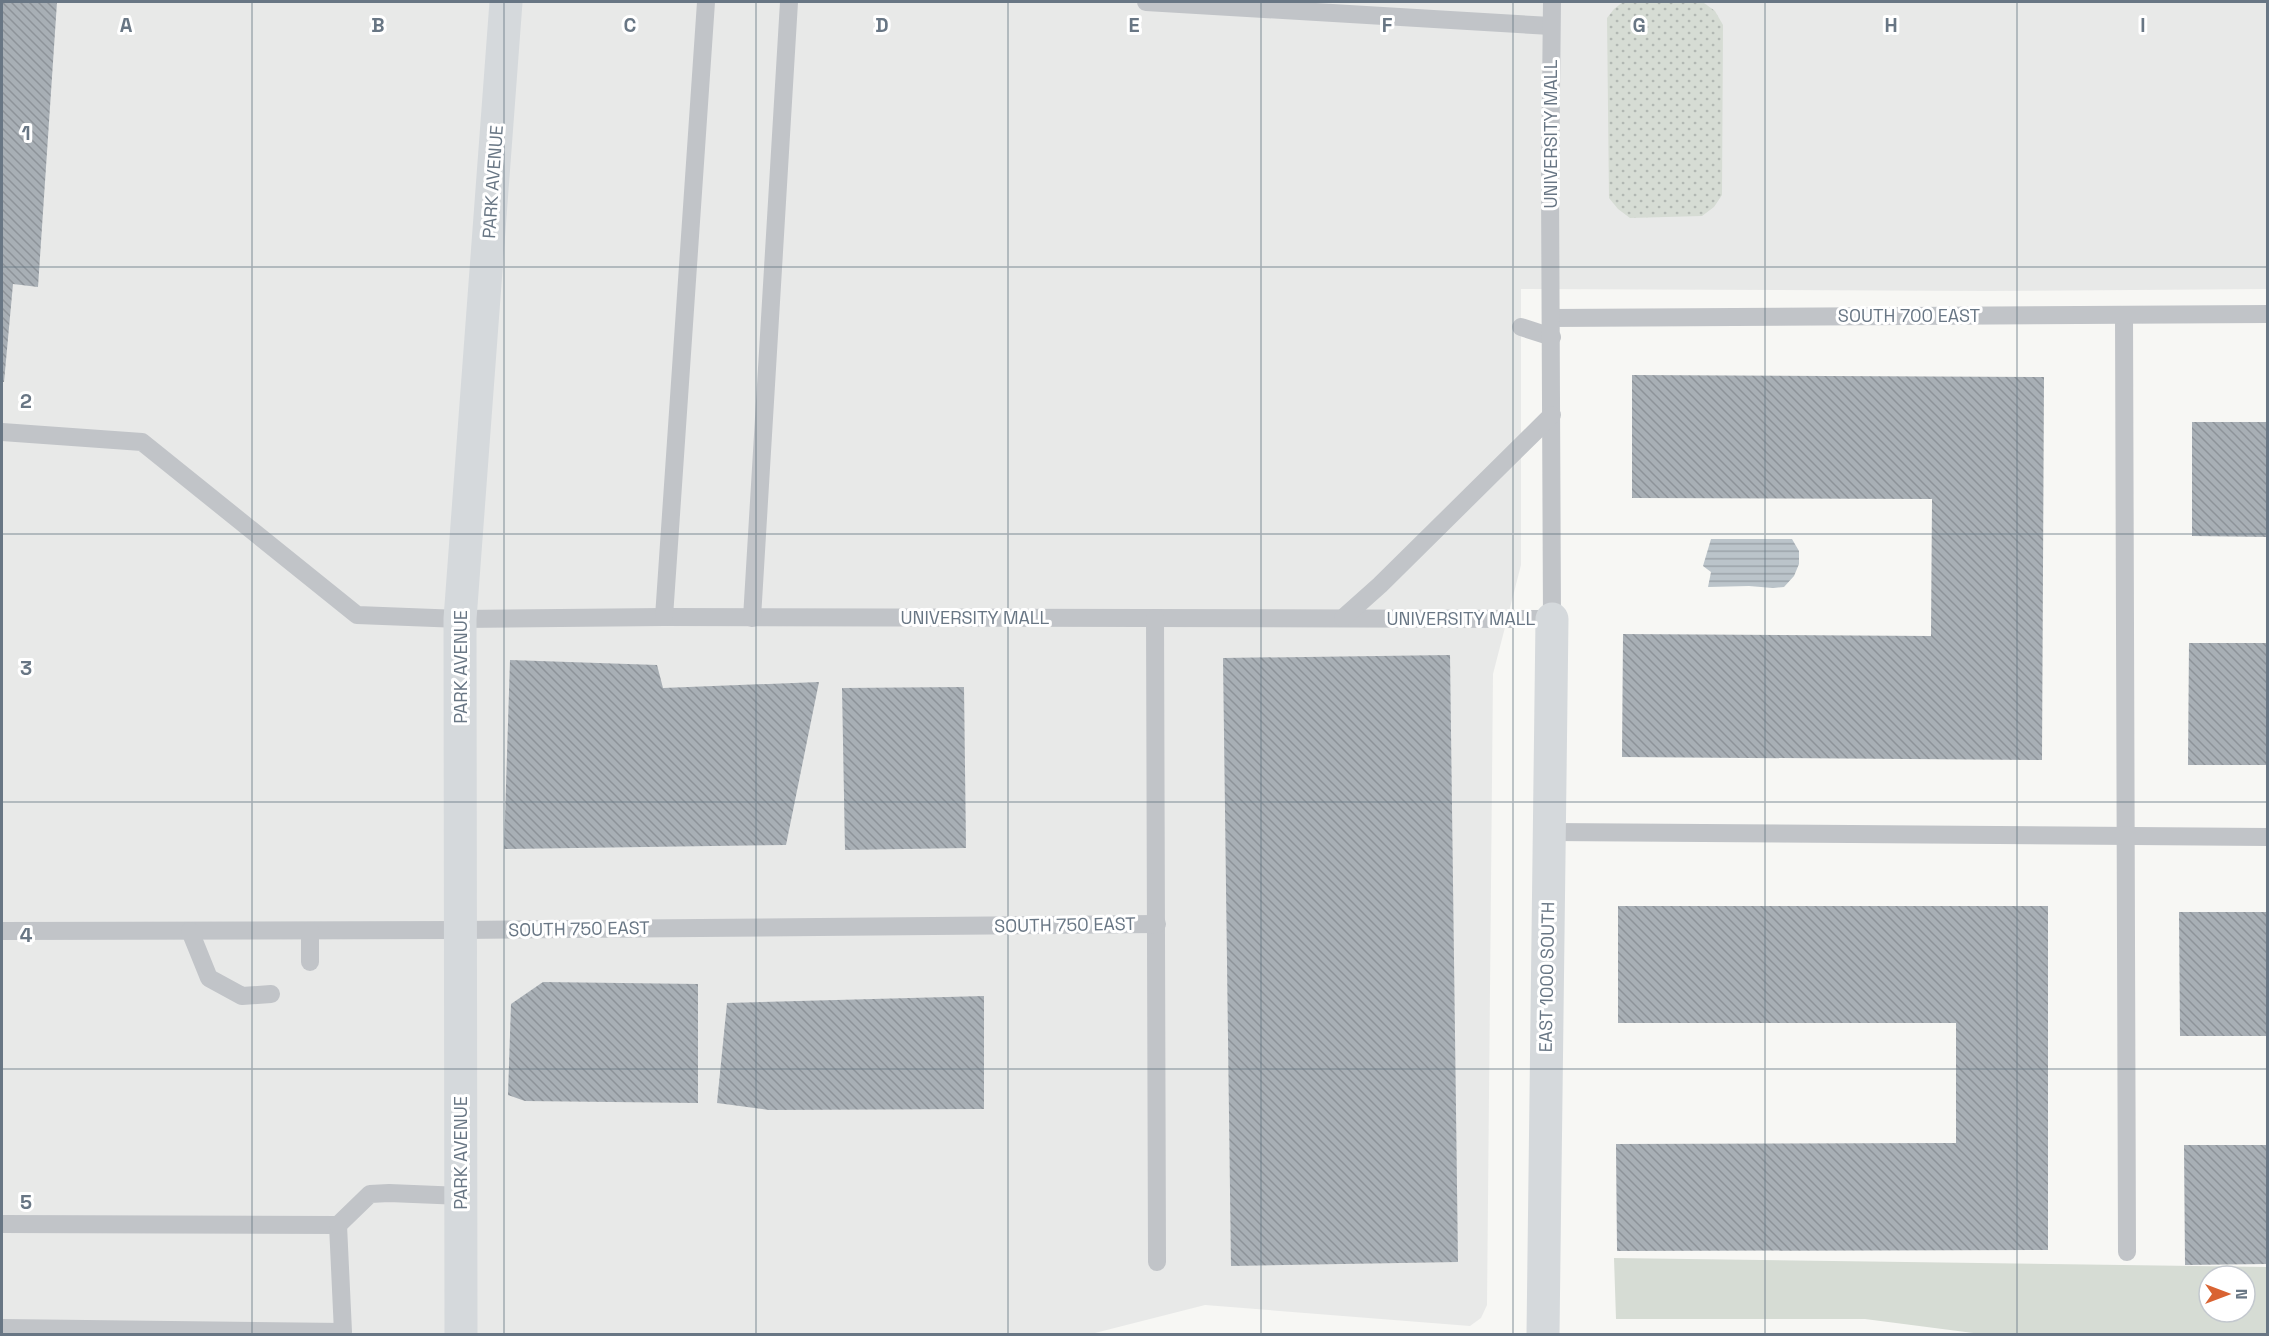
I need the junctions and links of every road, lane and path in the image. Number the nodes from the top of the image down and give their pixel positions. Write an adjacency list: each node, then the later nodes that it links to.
1 (506, 2): 18 (street, PARK AVENUE)
2 (706, 2): 14 (lane)
3 (789, 2): 15 (lane)
4 (1146, 2): 6 (lane)
5 (1552, 2): 6 (lane, UNIVERSITY MALL)
6 (1551, 26): 9 (lane, UNIVERSITY MALL)
7 (2268, 314): 8 (lane, SOUTH 700 EAST)
8 (2124, 315): 9 (lane, SOUTH 700 EAST); 21 (lane)
9 (1551, 318): 11 (lane, UNIVERSITY MALL)
10 (1521, 327): 11 (lane)
11 (1552, 337): 12 (lane, UNIVERSITY MALL)
12 (1552, 415): 17 (lane); 19 (lane, UNIVERSITY MALL)
13 (2, 432): 18 (lane, UNIVERSITY MALL)
14 (664, 617): 15 (lane, UNIVERSITY MALL); 18 (lane, UNIVERSITY MALL)
15 (752, 618): 16 (lane, UNIVERSITY MALL)
16 (1155, 618): 17 (lane, UNIVERSITY MALL); 23 (lane)
17 (1343, 618): 19 (lane, UNIVERSITY MALL)
18 (460, 619): 24 (street, PARK AVENUE)
19 (1552, 619): 20 (street, EAST 1000 SOUTH)
20 (1549, 832): 21 (lane); 37 (street, EAST 1000 SOUTH)
21 (2126, 837): 22 (lane); 33 (lane)
22 (2268, 837)
23 (1156, 924): 24 (lane, SOUTH 750 EAST); 34 (lane)
24 (462, 930): 27 (lane, SOUTH 750 EAST); 30 (street, PARK AVENUE)
25 (2, 931): 26 (lane, SOUTH 750 EAST)
26 (190, 931): 27 (lane, SOUTH 750 EAST); 29 (lane)
27 (310, 931): 28 (lane)
28 (310, 962)
29 (271, 994)
30 (462, 1196): 32 (lane); 36 (street, PARK AVENUE)
31 (2, 1224): 32 (lane)
32 (338, 1225): 35 (lane)
33 (2127, 1252)
34 (1156, 1262)
35 (2, 1328)
36 (461, 1335)
37 (1543, 1335)

